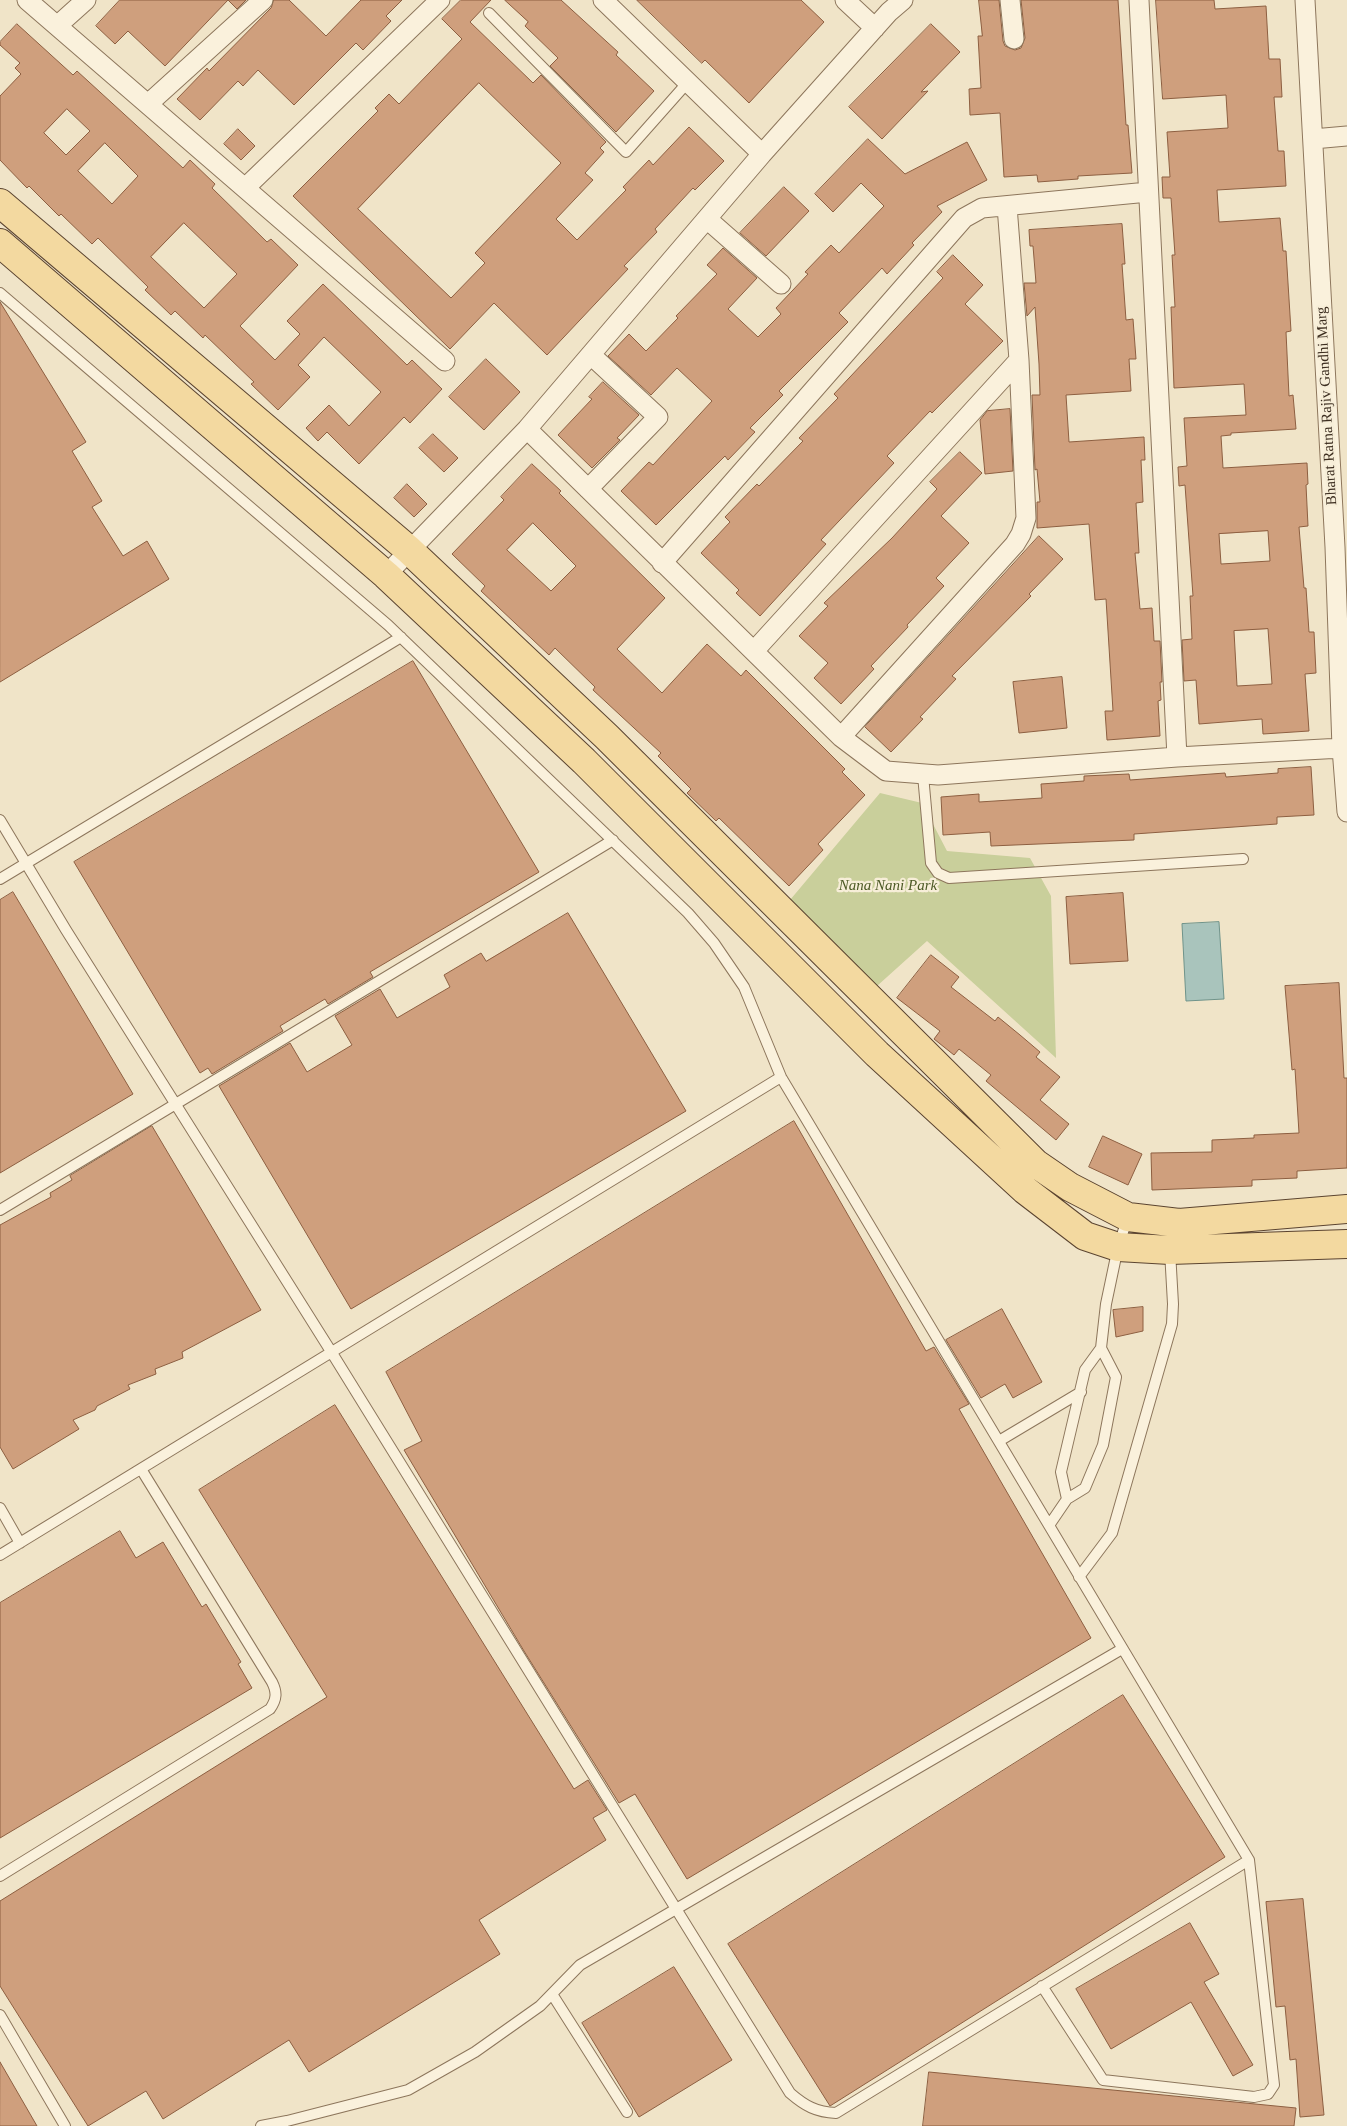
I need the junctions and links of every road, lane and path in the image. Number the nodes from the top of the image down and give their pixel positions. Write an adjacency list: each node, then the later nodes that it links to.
1 (27, 0): 12 (street)
2 (86, 0): 12 (street)
3 (264, 0): 16 (street)
4 (440, 0): 20 (street)
5 (603, 0): 15 (street)
6 (845, 0): 13 (street)
7 (903, 0): 13 (street)
8 (1010, 0): 14 (street)
9 (1139, 0): 21 (street)
10 (1305, 0): 18 (street, Bharat Ratna Rajiv Gandhi Marg)
11 (489, 13): 15 (lane)
12 (57, 26): 16 (street)
13 (875, 28): 19 (street)
14 (1014, 39)
15 (688, 82): 19 (street)
16 (148, 104): 20 (street)
17 (1347, 136): 18 (street)
18 (1312, 139): 33 (street, Bharat Ratna Rajiv Gandhi Marg)
19 (762, 154): 24 (street)
20 (245, 188): 30 (street)
21 (1148, 192): 23 (street); 41 (street)
22 (0, 203): 34 (main road)
23 (1007, 206): 29 (street); 35 (street)
24 (706, 219): 26 (street); 28 (street)
25 (0, 243): 36 (main road)
26 (782, 284)
27 (0, 293): 37 (lane)
28 (591, 354): 31 (street); 32 (street)
29 (1019, 360): 38 (street); 39 (street)
30 (445, 361)
31 (527, 429): 32 (street); 34 (street)
32 (588, 489): 35 (street)
33 (1341, 546): 40 (street, Bharat Ratna Rajiv Gandhi Marg)
34 (408, 550): 36 (street); 53 (main road)
35 (662, 564): 38 (street)
36 (386, 575): 56 (main road)
37 (401, 637): 45 (lane); 47 (lane)
38 (754, 652): 39 (street)
39 (841, 737): 42 (street)
40 (1342, 748): 41 (street); 43 (street, Bharat Ratna Rajiv Gandhi Marg)
41 (1177, 756): 42 (street)
42 (923, 775): 46 (lane)
43 (1347, 812)
44 (0, 820): 47 (lane)
45 (613, 840): 49 (lane); 50 (lane)
46 (1243, 859)
47 (26, 863): 48 (lane); 50 (lane)
48 (0, 878)
49 (781, 1077): 58 (lane); 60 (lane)
50 (175, 1103): 52 (lane); 58 (lane)
51 (1347, 1209): 54 (main road)
52 (0, 1210)
53 (1128, 1217): 54 (main road); 56 (lane)
54 (1172, 1236): 55 (main road); 56 (main road); 67 (lane)
55 (1347, 1244)
56 (1118, 1247): 57 (lane)
57 (1101, 1348): 59 (lane); 62 (lane)
58 (332, 1353): 61 (lane); 71 (lane)
59 (1081, 1392): 60 (lane); 62 (lane)
60 (999, 1441): 64 (lane)
61 (141, 1469): 65 (lane); 70 (lane)
62 (1067, 1499): 64 (lane)
63 (0, 1508): 65 (lane)
64 (1050, 1524): 67 (lane)
65 (20, 1543): 66 (lane)
66 (0, 1555)
67 (1079, 1577): 68 (lane)
68 (1122, 1649): 69 (lane); 71 (lane)
69 (1249, 1860): 72 (lane); 72 (lane)
70 (0, 1876)
71 (677, 1908): 72 (lane); 73 (lane)
72 (1042, 1986)
73 (552, 1994): 75 (lane); 77 (lane)
74 (0, 2015): 76 (lane)
75 (627, 2112)
76 (66, 2126)
77 (261, 2126)

